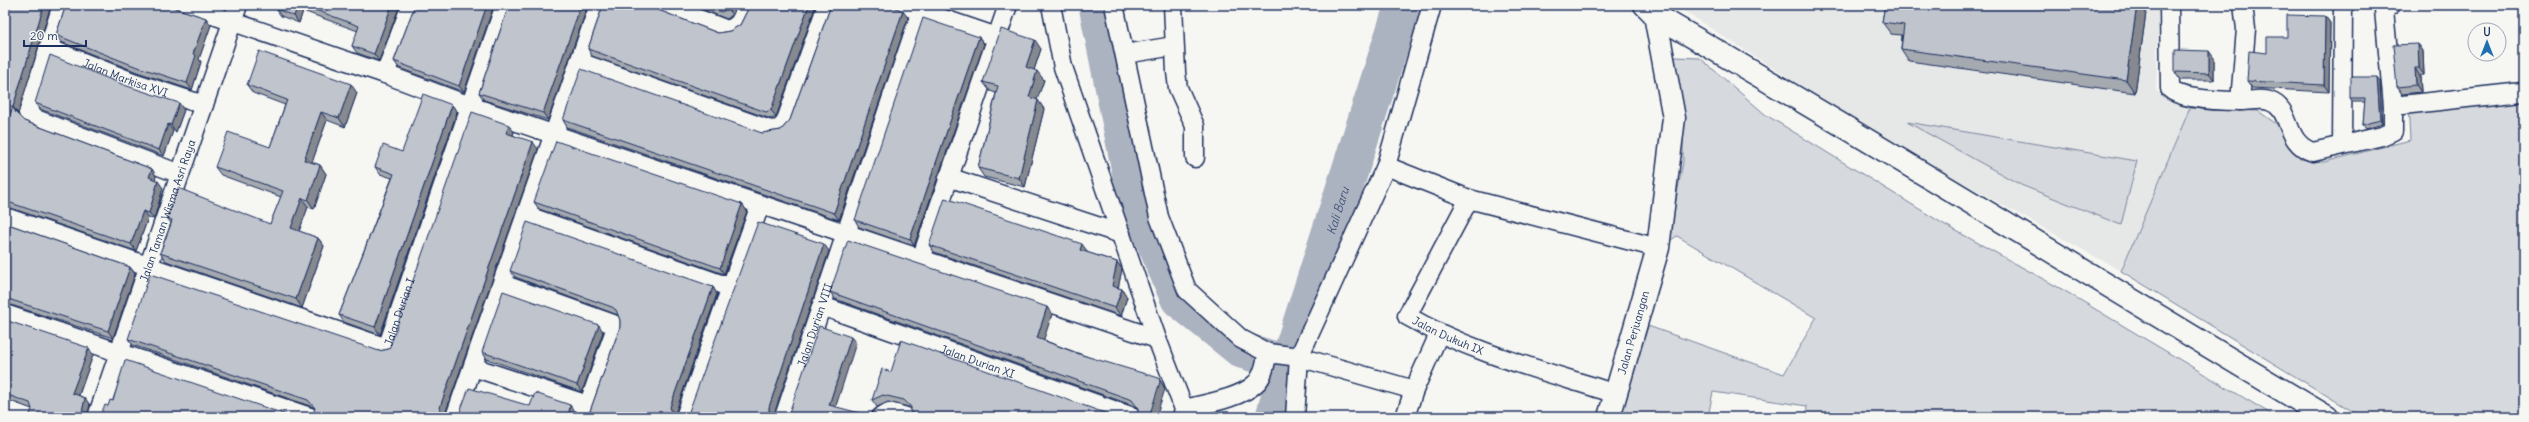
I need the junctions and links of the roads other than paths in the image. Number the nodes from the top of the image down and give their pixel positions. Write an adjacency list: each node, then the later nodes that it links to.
1 (62, 5): 25 (street)
2 (184, 5): 22 (street)
3 (238, 5): 22 (street, Jalan Taman Wisma Asri Raya)
4 (505, 5): 32 (street)
5 (599, 5): 27 (street)
6 (662, 5): 7 (street)
7 (747, 5)
8 (826, 5): 27 (street)
9 (903, 5): 21 (street)
10 (1008, 5): 23 (street)
11 (1051, 5): 45 (street)
12 (1114, 5): 26 (street)
13 (1173, 5): 24 (street)
14 (1432, 5): 37 (street)
15 (2169, 5): 30 (street)
16 (2243, 5): 30 (street)
17 (2343, 5): 35 (street)
18 (2391, 5): 33 (street)
19 (409, 6): 28 (street)
20 (1650, 10): 46 (street, Jalan Perjuangan); 76 (street)
21 (921, 11): 23 (street); 44 (street, Jalan Durian VIII)
22 (233, 22): 28 (street); 31 (street, Jalan Taman Wisma Asri Raya)
23 (997, 37): 39 (street)
24 (1174, 46): 26 (street); 36 (street)
25 (48, 48): 31 (street, Jalan Markisa XVI); 38 (street)
26 (1125, 54): 56 (street)
27 (579, 62): 34 (street)
28 (385, 74): 32 (street)
29 (2522, 92): 33 (street)
30 (2240, 101): 35 (street)
31 (204, 105): 38 (street, Jalan Taman Wisma Asri Raya)
32 (470, 106): 34 (street); 48 (street, Jalan Durian I)
33 (2393, 106): 35 (street)
34 (554, 134): 41 (street); 42 (street)
35 (2342, 143)
36 (1195, 158)
37 (1386, 166): 40 (street); 57 (street)
38 (180, 174): 48 (street, Jalan Taman Wisma Asri Raya)
39 (948, 177): 45 (street); 47 (street)
40 (1469, 199): 46 (street); 53 (street, Jalan Dukuh IX)
41 (760, 204): 44 (street); 50 (street)
42 (525, 215): 49 (street); 50 (street)
43 (5, 217): 48 (street)
44 (846, 233): 47 (street); 51 (street, Jalan Durian VIII)
45 (1121, 234): 54 (street)
46 (1658, 248): 60 (street, Jalan Perjuangan)
47 (921, 259): 54 (street)
48 (149, 266): 55 (street, Jalan Taman Wisma Asri Raya)
49 (502, 284): 58 (street); 62 (street)
50 (729, 288): 68 (street)
51 (822, 306): 69 (street, Jalan Durian VIII); 72 (street, Jalan Durian XI)
52 (5, 314): 55 (street)
53 (1439, 334): 59 (street); 60 (street, Jalan Dukuh IX)
54 (1157, 339): 63 (street)
55 (119, 353): 65 (street, Jalan Taman Wisma Asri Raya); 66 (street)
56 (1269, 358): 57 (street); 63 (street)
57 (1299, 358): 59 (street); 73 (street)
58 (473, 367): 62 (street); 67 (street)
59 (1414, 390): 74 (street)
60 (1616, 394): 75 (street, Jalan Perjuangan)
61 (5, 409): 64 (street)
62 (586, 411)
63 (1183, 413)
64 (27, 417)
65 (97, 417)
66 (310, 417)
67 (455, 417)
68 (685, 417)
69 (784, 417)
70 (881, 417): 71 (street)
71 (906, 417)
72 (1133, 417)
73 (1295, 417)
74 (1405, 417)
75 (1609, 417)
76 (2326, 417)

